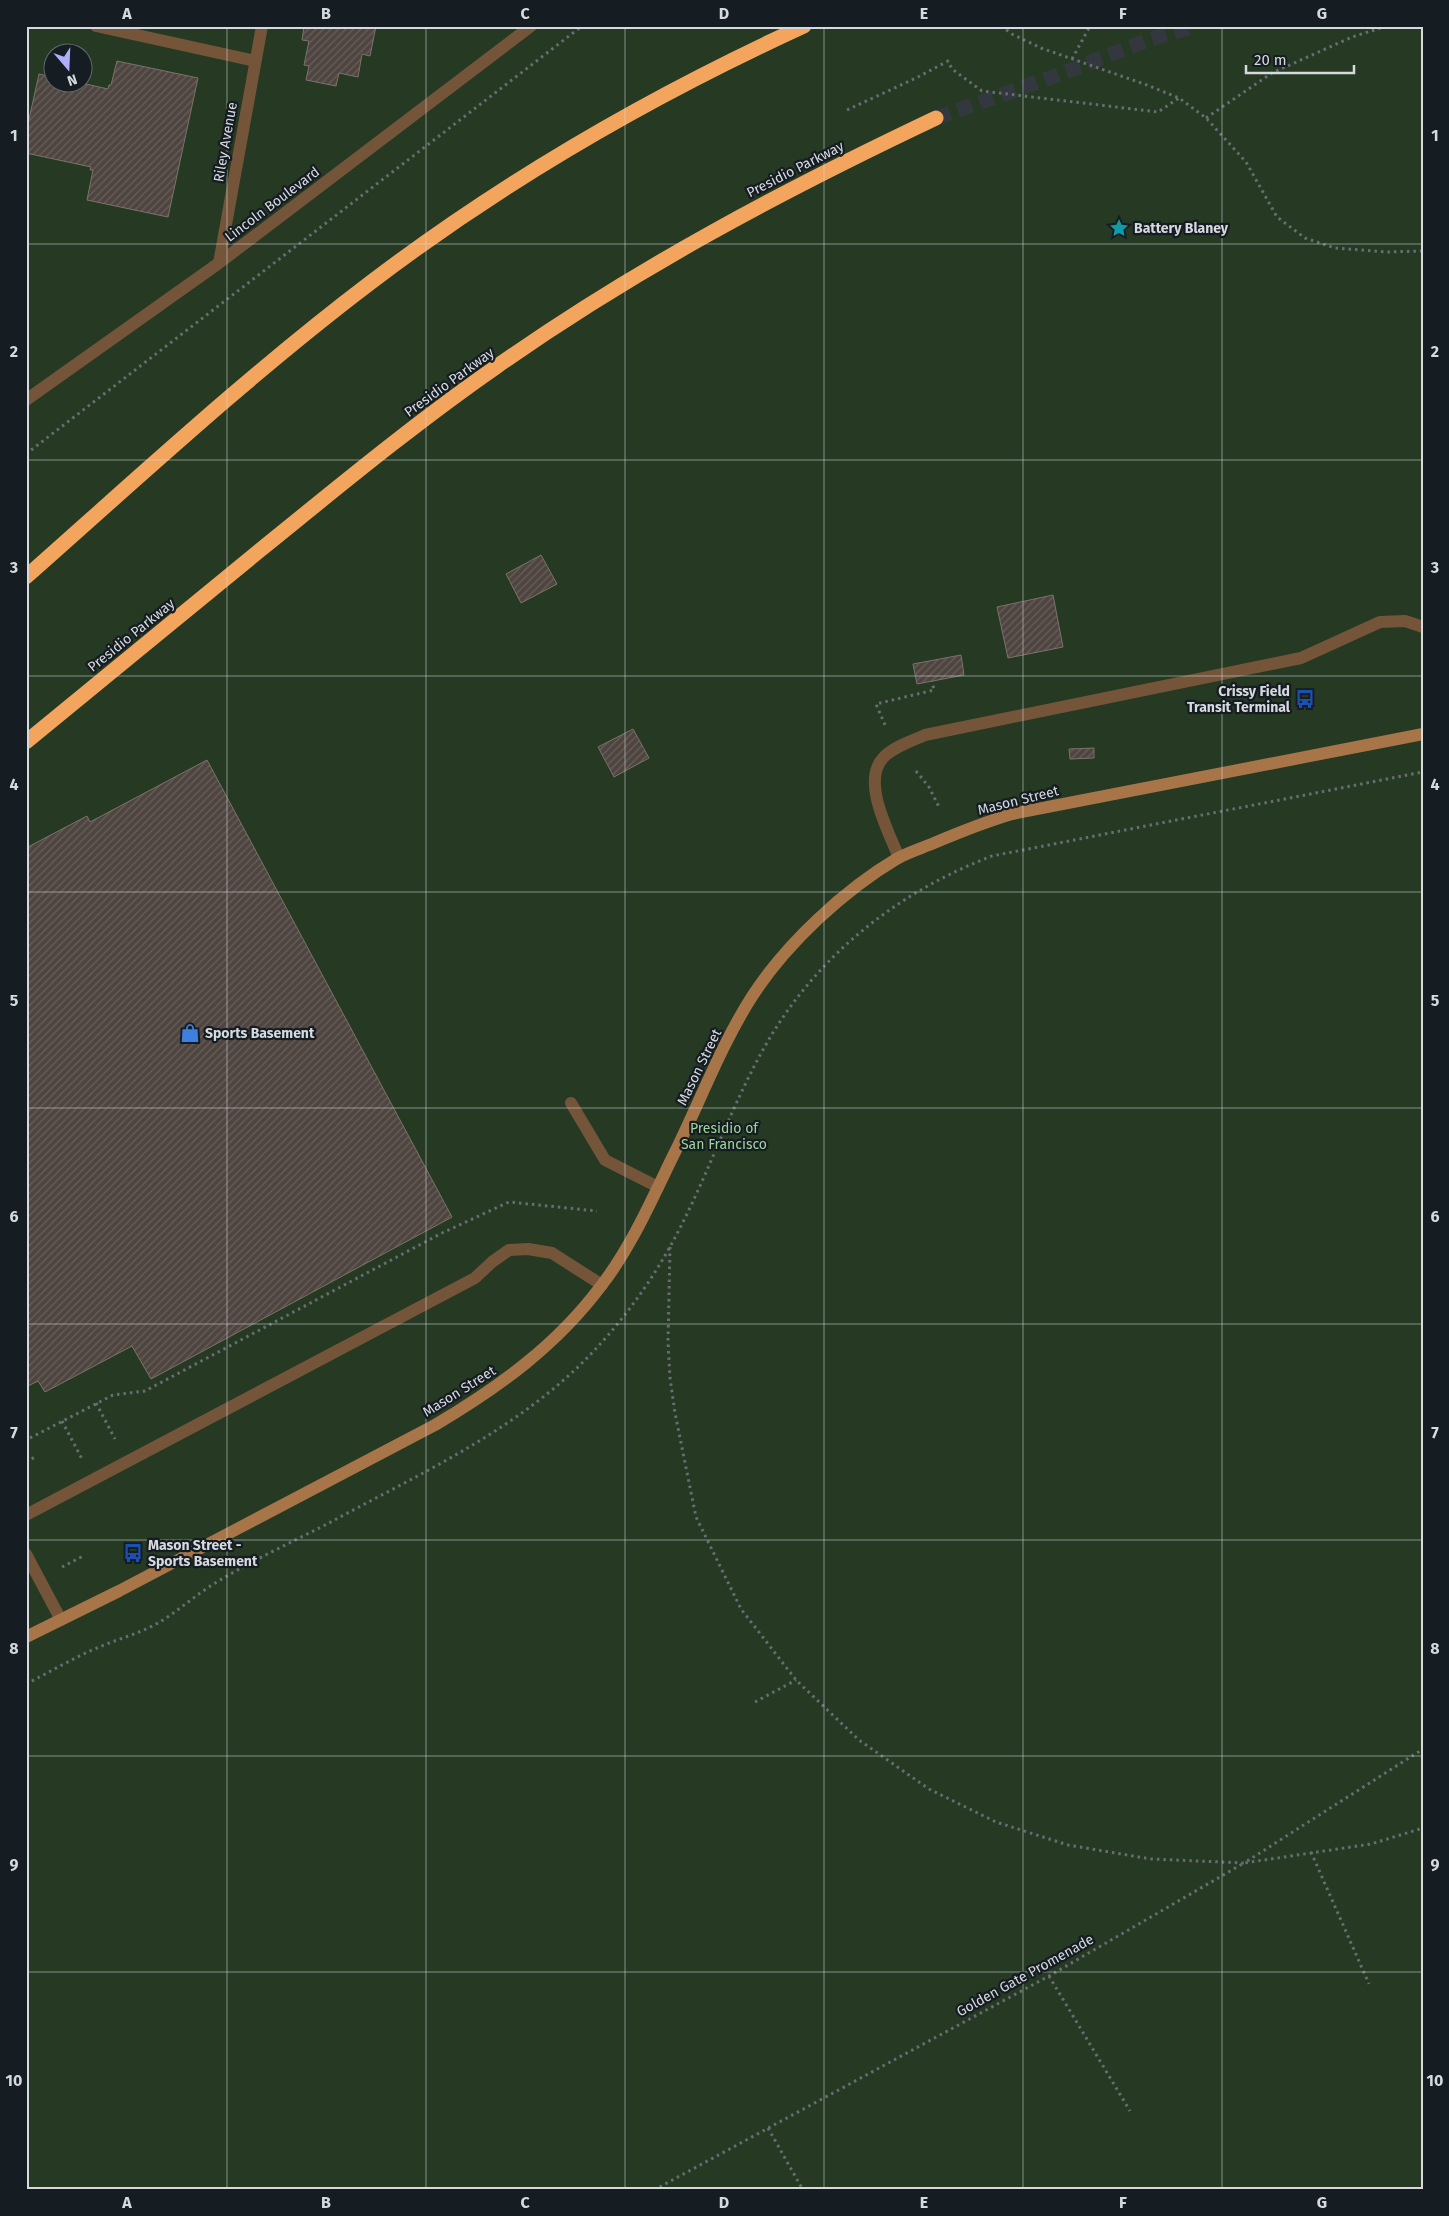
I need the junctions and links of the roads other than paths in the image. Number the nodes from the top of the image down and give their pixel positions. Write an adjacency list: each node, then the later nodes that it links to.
1 (96, 26): 5 (street)
2 (262, 26): 5 (street, Riley Avenue)
3 (531, 26): 7 (street, Lincoln Boulevard)
4 (804, 26): 9 (highway)
5 (254, 61): 7 (street, Riley Avenue)
6 (936, 118): 12 (highway, Presidio Parkway)
7 (219, 264): 8 (street, Lincoln Boulevard)
8 (26, 400)
9 (26, 577)
10 (1423, 627): 13 (street)
11 (1423, 734): 13 (street, Mason Street)
12 (26, 742)
13 (899, 858): 15 (street, Mason Street)
14 (571, 1103): 15 (street)
15 (658, 1187): 16 (street, Mason Street)
16 (602, 1285): 17 (street); 19 (street, Mason Street)
17 (26, 1515)
18 (26, 1554): 19 (street)
19 (61, 1620): 20 (street, Mason Street)
20 (26, 1638)

